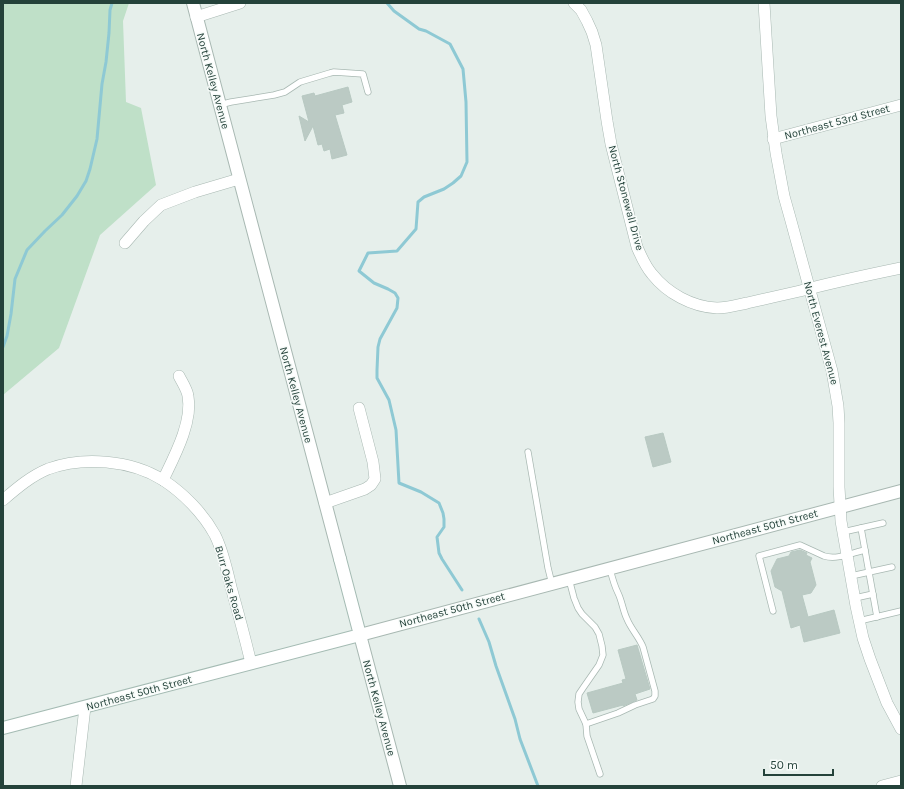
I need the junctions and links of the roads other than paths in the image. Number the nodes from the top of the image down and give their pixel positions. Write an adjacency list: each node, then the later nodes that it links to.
1 (193, 3): 5 (street, North Kelley Avenue)
2 (240, 3): 5 (street)
3 (574, 3): 13 (street, North Stonewall Drive)
4 (764, 3): 9 (street, North Everest Avenue)
5 (196, 17): 8 (street, North Kelley Avenue)
6 (368, 92): 8 (lane)
7 (901, 104): 9 (street, Northeast 53rd Street)
8 (219, 105): 10 (street, North Kelley Avenue)
9 (773, 139): 13 (street, North Everest Avenue)
10 (239, 179): 11 (street); 20 (street, North Kelley Avenue)
11 (125, 243)
12 (901, 268): 13 (street, North Stonewall Drive)
13 (809, 288): 21 (street, North Everest Avenue)
14 (179, 376): 17 (street)
15 (359, 408): 20 (street)
16 (528, 452): 32 (lane)
17 (162, 480): 19 (street, Burr Oaks Road); 40 (street, Burr Oaks Road)
18 (901, 491): 21 (street, Northeast 50th Street)
19 (3, 500)
20 (325, 502): 39 (street, North Kelley Avenue)
21 (840, 507): 24 (street, North Everest Avenue); 28 (street, Northeast 50th Street)
22 (883, 523): 23 (lane)
23 (861, 528): 24 (lane); 25 (lane)
24 (842, 532): 26 (street, North Everest Avenue)
25 (865, 550): 26 (lane); 29 (lane)
26 (847, 554): 30 (street, North Everest Avenue); 35 (lane)
27 (892, 567): 29 (lane)
28 (610, 568): 31 (street, Northeast 50th Street); 42 (lane)
29 (869, 572): 30 (lane); 33 (lane)
30 (851, 576): 34 (street, North Everest Avenue)
31 (569, 579): 32 (street, Northeast 50th Street); 42 (lane)
32 (552, 584): 39 (street, Northeast 50th Street)
33 (873, 594): 34 (lane); 37 (lane)
34 (855, 598): 38 (street, North Everest Avenue)
35 (773, 611)
36 (901, 611): 37 (lane)
37 (877, 617): 38 (lane)
38 (859, 621): 44 (street, North Everest Avenue)
39 (360, 635): 40 (street, Northeast 50th Street); 48 (street, North Kelley Avenue)
40 (251, 663): 41 (street, Northeast 50th Street)
41 (85, 707): 43 (street, Northeast 50th Street); 47 (street)
42 (586, 724): 45 (lane)
43 (3, 728)
44 (901, 728)
45 (600, 774)
46 (901, 781): 49 (street)
47 (76, 786)
48 (400, 786)
49 (882, 786)

